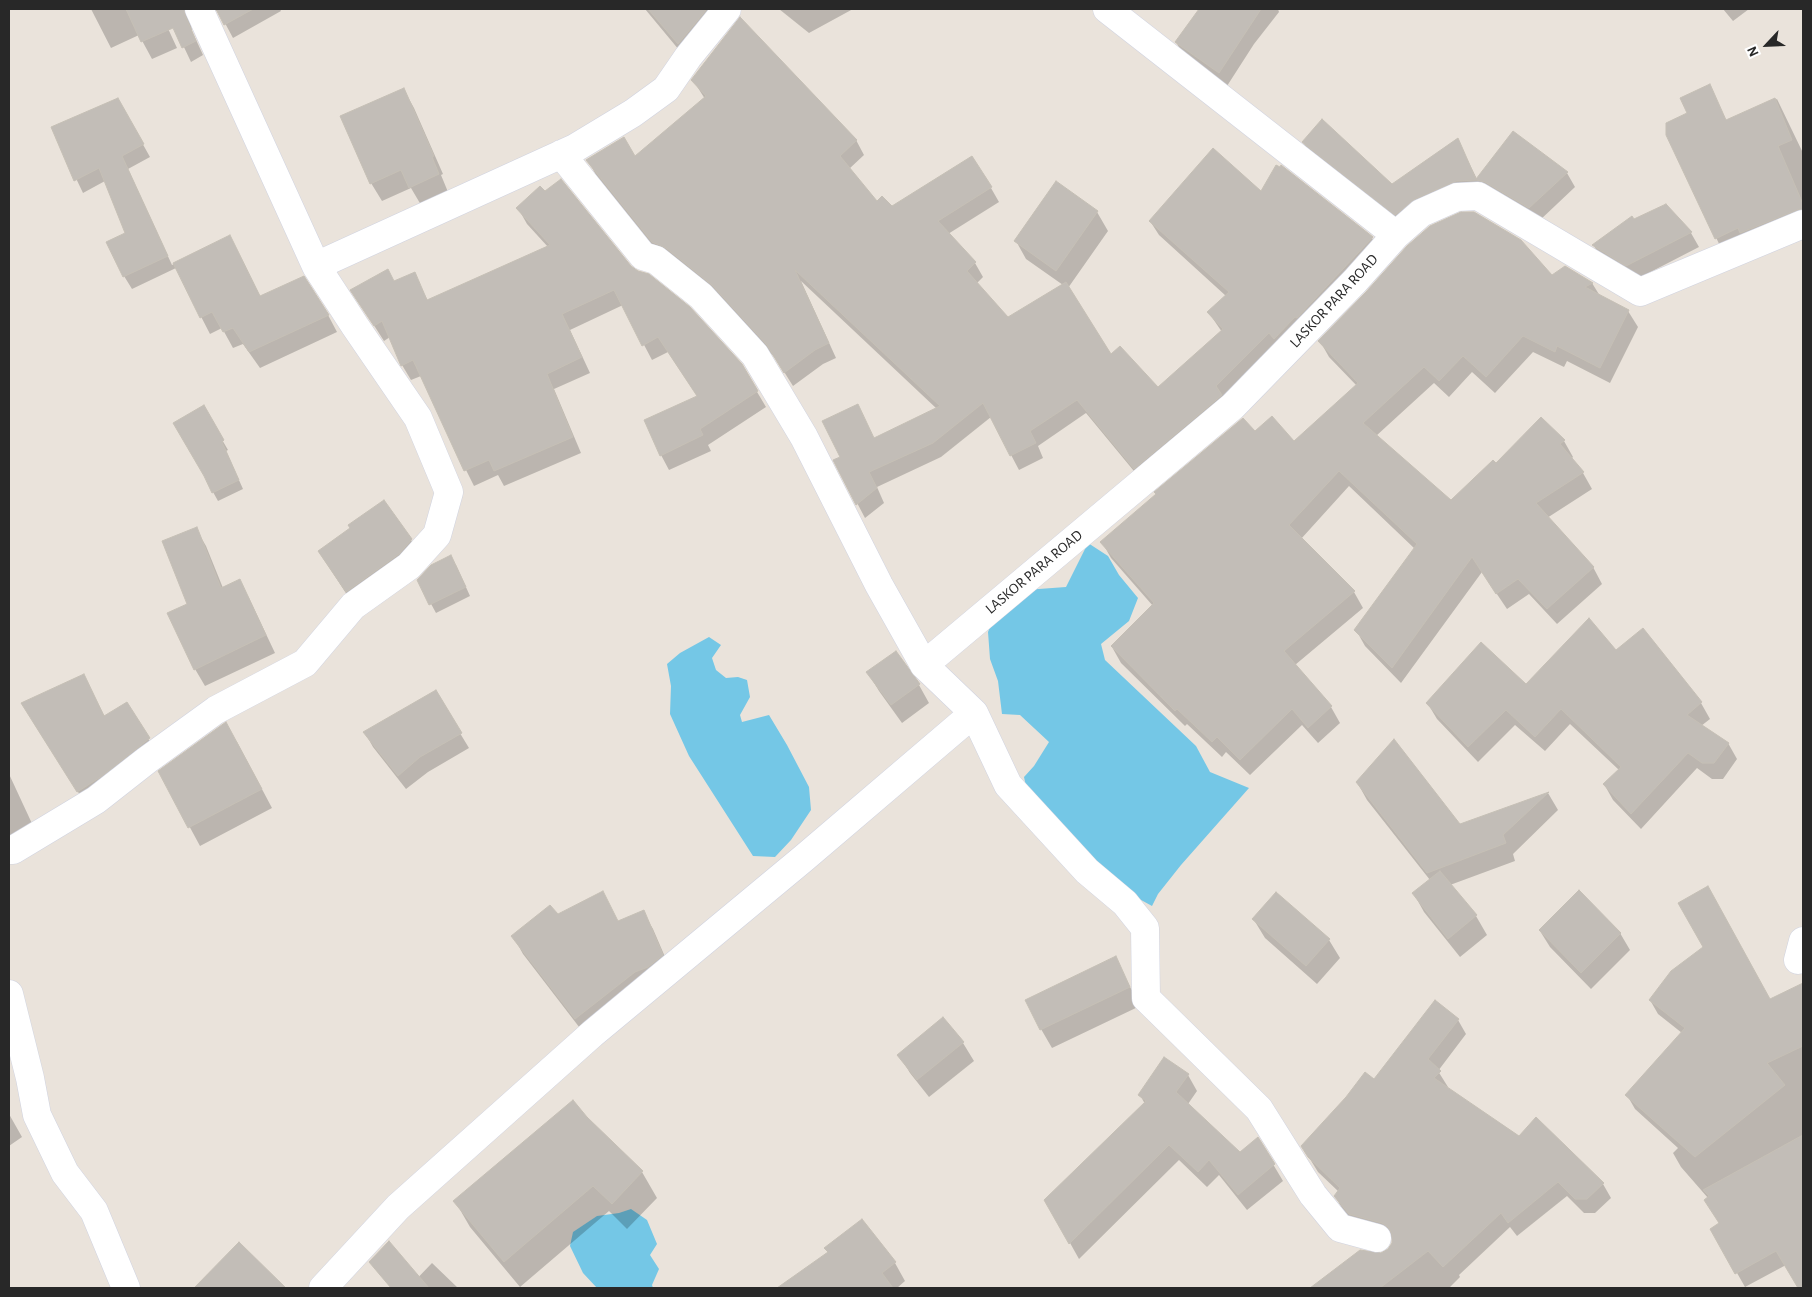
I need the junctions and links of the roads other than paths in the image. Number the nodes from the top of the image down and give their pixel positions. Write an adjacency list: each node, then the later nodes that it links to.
1 (199, 9): 7 (street)
2 (727, 9): 4 (street)
3 (1107, 9): 6 (street)
4 (561, 154): 7 (street); 8 (street)
5 (1803, 224): 6 (street, LASKOR PARA ROAD)
6 (1396, 235): 8 (street, LASKOR PARA ROAD)
7 (316, 266): 10 (street)
8 (924, 665): 9 (street)
9 (974, 714): 12 (street); 14 (street)
10 (9, 850)
11 (9, 994): 13 (street)
12 (1376, 1238)
13 (126, 1288)
14 (323, 1288)

